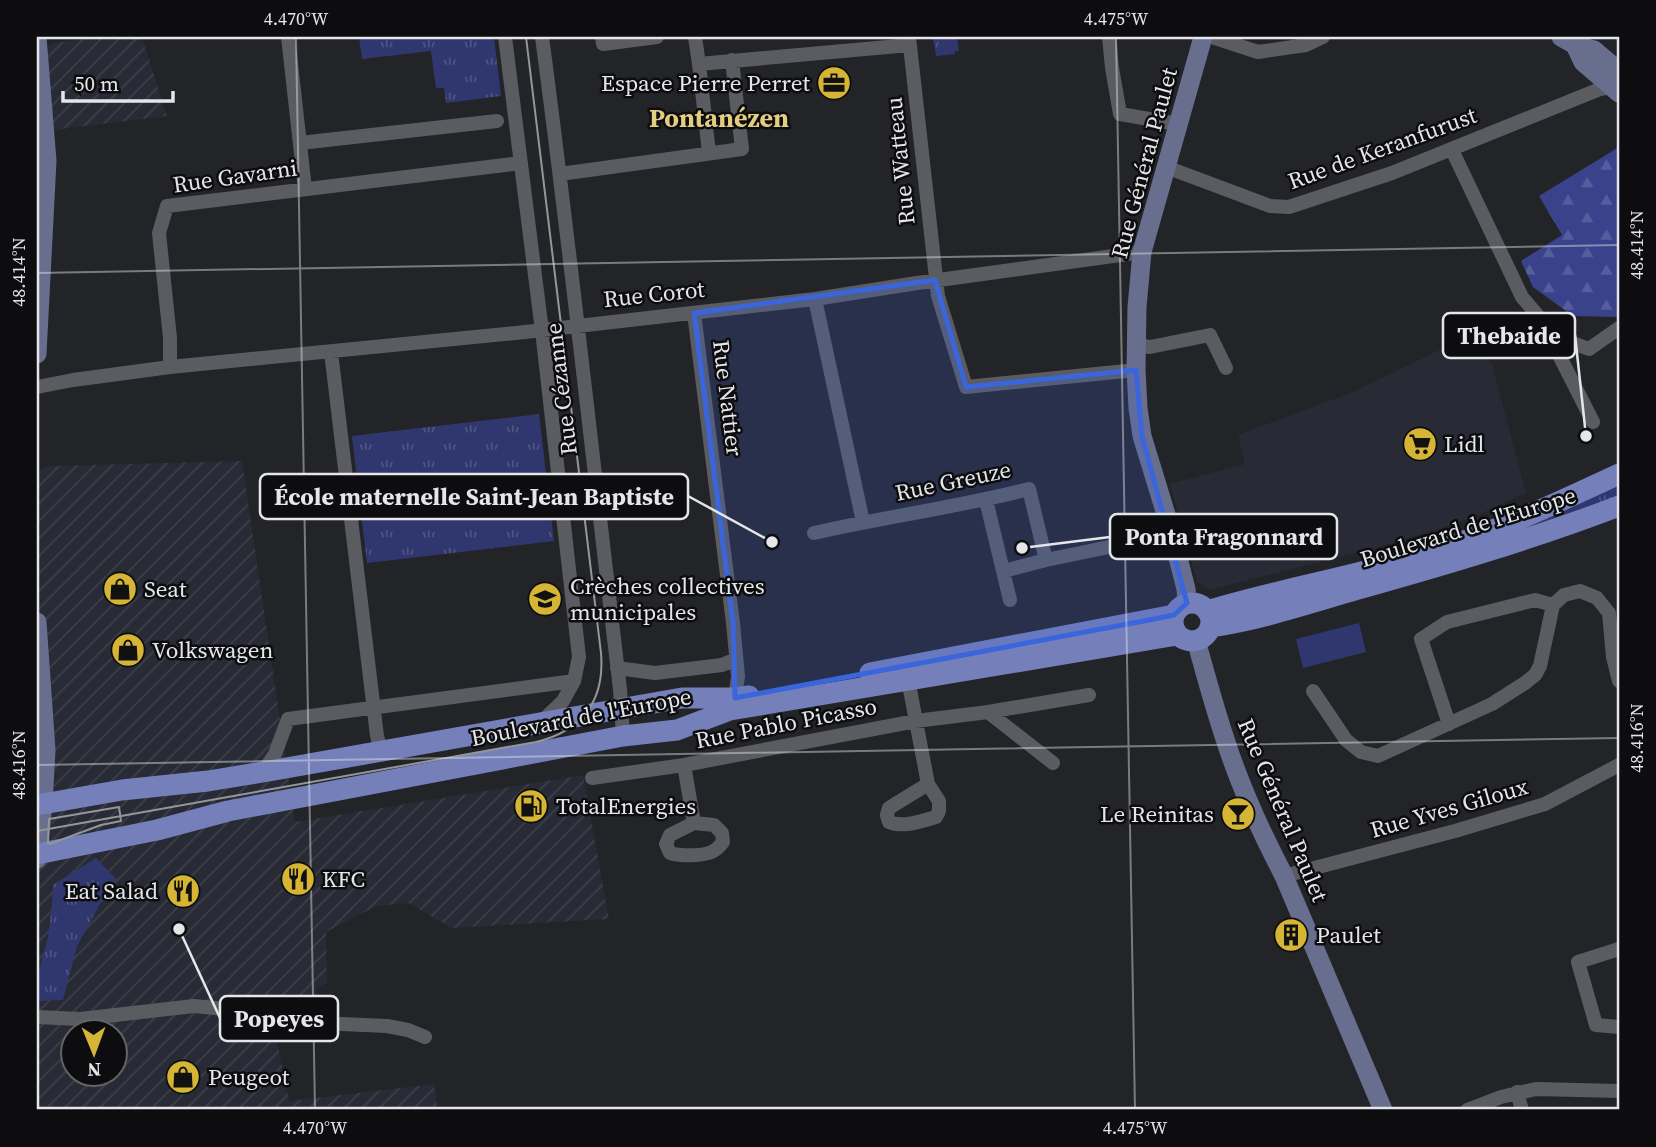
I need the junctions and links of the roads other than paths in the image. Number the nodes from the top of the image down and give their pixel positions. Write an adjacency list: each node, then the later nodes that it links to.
1 (37, 37): 36 (street)
2 (288, 37): 19 (street)
3 (505, 37): 22 (street, Rue Cézanne)
4 (542, 37): 24 (street, Rue Cézanne)
5 (602, 37): 6 (street)
6 (655, 37)
7 (695, 37): 15 (street)
8 (1109, 37): 18 (street)
9 (1203, 37): 18 (street, Rue Général Paulet)
10 (1212, 37): 11 (street)
11 (1324, 37)
12 (909, 41): 14 (street); 27 (street, Rue Watteau)
13 (1568, 41): 16 (street)
14 (732, 60): 15 (street); 21 (street)
15 (699, 64): 21 (street)
16 (1617, 83): 20 (street, Rue de Keranfurust)
17 (497, 121): 19 (street, Rue Gavarni)
18 (1178, 124): 23 (street, Rue Général Paulet)
19 (300, 144): 25 (street)
20 (1452, 150): 23 (street, Rue de Keranfurust); 33 (street)
21 (709, 153): 24 (street)
22 (521, 163): 25 (street, Rue Gavarni); 32 (street, Rue Cézanne)
23 (1166, 167): 26 (street, Rue Général Paulet)
24 (560, 174): 30 (street, Rue Cézanne)
25 (305, 189): 37 (street, Rue Gavarni)
26 (1142, 252): 27 (street, Rue Corot); 34 (street, Rue Général Paulet)
27 (935, 281): 28 (street, Rue Corot); 39 (street, Rue Watteau)
28 (815, 299): 29 (street, Rue Corot); 45 (street)
29 (694, 313): 30 (street, Rue Corot); 54 (street, Rue Nattier)
30 (577, 326): 32 (street, Rue Corot); 55 (street, Rue Cézanne)
31 (1619, 328): 33 (street)
32 (542, 331): 35 (street, Rue Corot); 57 (street, Rue Cézanne)
33 (1562, 339): 41 (street)
34 (1137, 345): 38 (street); 39 (street, Rue Général Paulet)
35 (331, 352): 37 (street, Rue Corot); 62 (street)
36 (37, 354)
37 (170, 367): 40 (street)
38 (1226, 368)
39 (1136, 370): 47 (street, Rue Général Paulet)
40 (37, 387)
41 (1593, 422)
42 (1619, 474): 53 (main road, Boulevard de l'Europe)
43 (986, 500): 45 (street, Rue Greuze); 48 (street, Rue Greuze); 49 (street)
44 (1619, 506): 53 (main road, Boulevard de l'Europe)
45 (863, 522): 46 (street, Rue Greuze)
46 (814, 533)
47 (1172, 534): 48 (street); 53 (street, Rue Général Paulet)
48 (1046, 560): 49 (street)
49 (1004, 570): 50 (street)
50 (1010, 600)
51 (1553, 605): 58 (street); 67 (street); 67 (street)
52 (37, 622): 76 (street)
53 (1192, 622): 56 (main road, Boulevard de l'Europe); 79 (street, Rue Général Paulet)
54 (736, 659): 55 (street); 61 (street, Rue Nattier)
55 (617, 668): 63 (street, Rue Cézanne)
56 (907, 674): 61 (main road, Boulevard de l'Europe); 65 (street); 68 (main road, Boulevard de l'Europe)
57 (574, 681): 62 (street); 66 (street, Rue Cézanne)
58 (1619, 681)
59 (1313, 691): 67 (street)
60 (1089, 695): 64 (street, Rue Pablo Picasso)
61 (735, 698): 63 (main road, Boulevard de l'Europe)
62 (374, 706): 69 (street); 73 (street)
63 (621, 709): 66 (main road, Boulevard de l'Europe); 68 (street, Rue Cézanne)
64 (988, 712): 65 (street, Rue Pablo Picasso); 70 (street)
65 (916, 721): 71 (street, Rue Pablo Picasso); 75 (street)
66 (541, 722): 69 (main road, Boulevard de l'Europe)
67 (1449, 724)
68 (624, 736): 78 (main road, Boulevard de l'Europe)
69 (381, 751): 73 (main road, Boulevard de l'Europe)
70 (1053, 763)
71 (684, 765): 74 (street, Rue Pablo Picasso); 77 (street)
72 (1619, 765): 79 (street, Rue Yves Giloux)
73 (263, 772): 76 (main road, Boulevard de l'Europe)
74 (592, 778)
75 (928, 784)
76 (40, 804): 78 (street)
77 (694, 823)
78 (37, 855)
79 (1284, 876): 86 (street, Rue Général Paulet)
80 (1619, 949): 82 (street)
81 (37, 1017): 83 (street)
82 (1619, 1027)
83 (425, 1037)
84 (1619, 1091): 85 (street)
85 (1517, 1092): 87 (street); 88 (street)
86 (1383, 1110)
87 (1468, 1110)
88 (1522, 1110)

